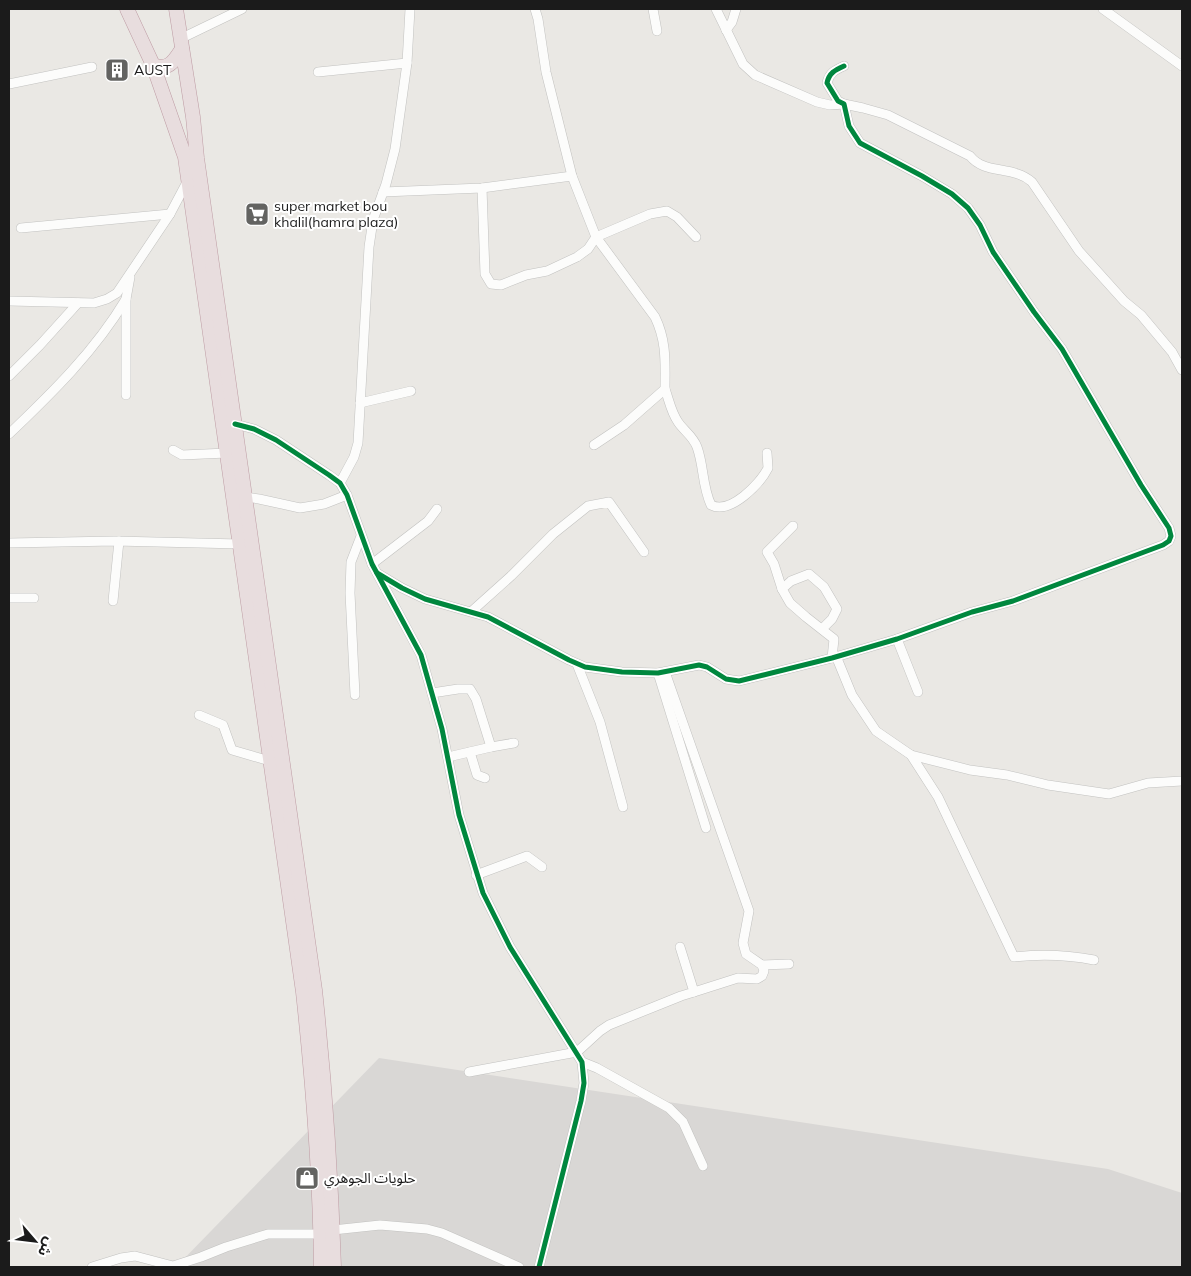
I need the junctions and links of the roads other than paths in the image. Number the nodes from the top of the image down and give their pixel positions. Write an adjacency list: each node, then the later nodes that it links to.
1 (127, 9): 14 (highway)
2 (176, 9): 12 (highway)
3 (242, 9): 12 (street)
4 (410, 9): 13 (street)
5 (535, 9): 21 (street)
6 (653, 9): 11 (street)
7 (716, 9): 10 (street)
8 (736, 9): 10 (street)
9 (1103, 9): 16 (street)
10 (726, 30): 20 (street)
11 (657, 31)
12 (182, 43): 14 (highway); 39 (highway)
13 (407, 63): 18 (street); 24 (street)
14 (153, 65): 22 (highway)
15 (844, 66): 20 (street)
16 (1182, 66)
17 (92, 68): 19 (street)
18 (318, 72)
19 (9, 84)
20 (844, 104): 33 (street); 63 (street)
21 (572, 176): 23 (street); 27 (street)
22 (189, 179): 25 (street); 43 (highway)
23 (482, 188): 24 (street); 27 (street)
24 (383, 192): 38 (street)
25 (170, 214): 26 (street); 29 (street)
26 (21, 228)
27 (596, 237): 28 (street); 35 (street)
28 (696, 237)
29 (130, 274): 30 (street); 32 (street)
30 (126, 299): 37 (street); 40 (street)
31 (9, 302): 32 (street)
32 (78, 303): 34 (street)
33 (1182, 370)
34 (9, 376)
35 (665, 389): 41 (street); 44 (street)
36 (411, 391): 38 (street)
37 (126, 395)
38 (360, 403): 45 (street)
39 (235, 424): 45 (street); 47 (highway)
40 (9, 434)
41 (594, 445)
42 (173, 450): 43 (street)
43 (227, 453): 53 (highway)
44 (767, 453)
45 (340, 483): 46 (street)
46 (347, 495): 47 (street); 50 (street)
47 (246, 497): 92 (highway)
48 (437, 509): 55 (street)
49 (793, 526): 57 (street)
50 (361, 536): 55 (street); 69 (street)
51 (119, 541): 52 (street); 53 (street); 60 (street)
52 (9, 543)
53 (240, 544): 76 (highway)
54 (644, 552): 61 (street)
55 (372, 564): 56 (street)
56 (377, 573): 61 (street); 68 (street)
57 (782, 589): 62 (street); 62 (street)
58 (9, 598): 59 (street)
59 (34, 598)
60 (113, 601)
61 (472, 611): 65 (street)
62 (822, 629): 64 (street)
63 (897, 639): 64 (street); 67 (street)
64 (834, 657): 66 (street); 74 (street)
65 (577, 664): 66 (street); 79 (street)
66 (661, 672): 80 (street); 86 (street)
67 (918, 692)
68 (432, 693): 72 (street); 75 (street)
69 (355, 694)
70 (199, 715): 76 (street)
71 (514, 743): 72 (street)
72 (491, 747): 73 (street)
73 (470, 752): 75 (street); 77 (street)
74 (911, 755): 78 (street); 84 (street)
75 (448, 757): 82 (street)
76 (270, 761): 92 (highway)
77 (485, 778)
78 (1182, 781)
79 (623, 807)
80 (706, 828)
81 (542, 866): 82 (street)
82 (476, 875): 88 (street)
83 (680, 947): 87 (street)
84 (1094, 960)
85 (789, 964): 86 (street)
86 (762, 965): 87 (street)
87 (694, 992): 88 (street)
88 (577, 1052): 89 (street); 90 (street)
89 (582, 1062): 91 (street); 97 (street)
90 (469, 1072)
91 (703, 1166)
92 (326, 1232): 93 (street); 94 (highway); 95 (highway); 96 (street)
93 (92, 1267)
94 (321, 1267)
95 (334, 1267)
96 (518, 1267)
97 (539, 1267)

